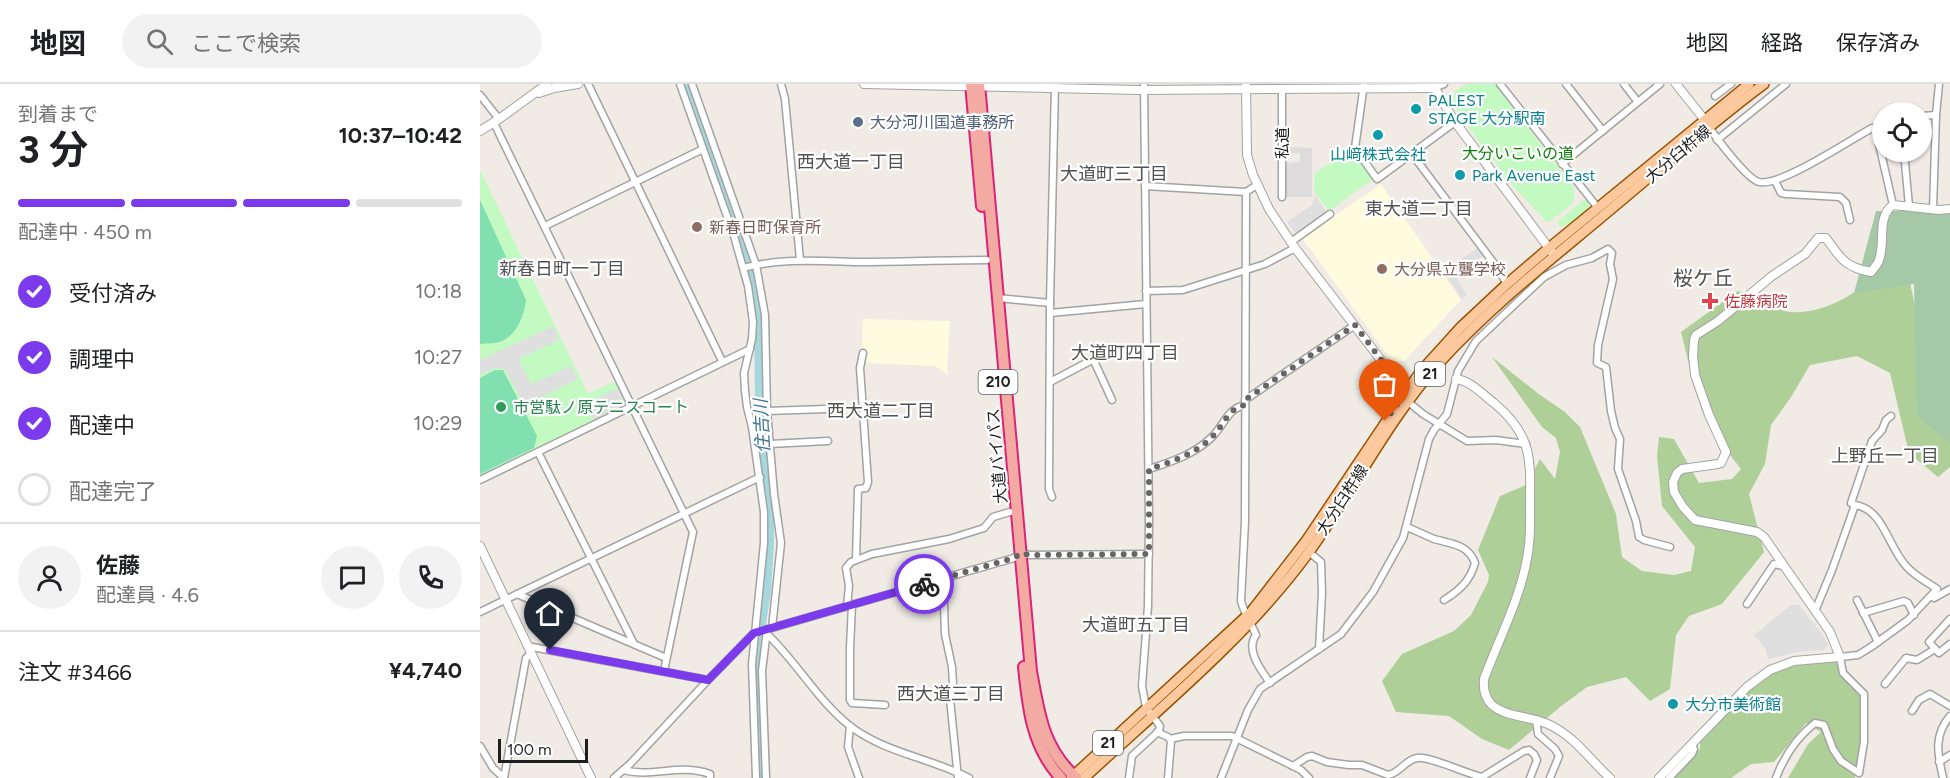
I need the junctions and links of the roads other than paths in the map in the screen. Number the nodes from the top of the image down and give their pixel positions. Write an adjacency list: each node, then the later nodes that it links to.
1 (547, 84): 29 (street)
2 (578, 84): 29 (street)
3 (588, 84): 42 (street)
4 (681, 84): 38 (street)
5 (692, 84): 60 (street)
6 (782, 84): 58 (street)
7 (864, 84): 19 (street)
8 (1444, 84): 22 (street)
9 (1500, 84): 41 (street)
10 (1566, 84): 36 (street)
11 (1624, 84): 28 (street)
12 (1660, 84): 28 (street)
13 (1676, 84): 34 (street)
14 (1731, 84): 27 (street)
15 (1749, 84): 34 (main road, 大分臼杵線 / 21)
16 (1764, 84): 34 (main road, 大分臼杵線 / 21)
17 (1786, 84): 37 (street)
18 (1939, 84): 30 (street)
19 (975, 86): 20 (street); 59 (highway, 大道バイパス / 210); 65 (highway, 大道バイパス / 210)
20 (1054, 86): 23 (street); 66 (street)
21 (1364, 86): 22 (street); 25 (street); 39 (street)
22 (1433, 86): 33 (street)
23 (1144, 87): 24 (street); 45 (street)
24 (1246, 87): 25 (street); 44 (street)
25 (1282, 89): 47 (street, 私道)
26 (480, 95): 32 (street)
27 (1715, 96)
28 (1637, 101): 36 (street)
29 (515, 108): 32 (street)
30 (1936, 115): 31 (street); 51 (street)
31 (1932, 116)
32 (497, 121): 35 (street); 55 (street)
33 (1455, 122): 39 (street); 57 (street)
34 (1707, 123): 37 (street); 50 (main road, 大分臼杵線 / 21); 57 (main road, 大分臼杵線 / 21)
35 (480, 131)
36 (1603, 131): 41 (street)
37 (1718, 140): 43 (street)
38 (703, 148): 42 (street); 61 (street)
39 (1412, 154): 63 (street)
40 (1905, 162): 49 (street)
41 (1562, 164): 50 (street)
42 (635, 181): 55 (street); 72 (street)
43 (1775, 181): 48 (street); 54 (street)
44 (1257, 185): 46 (street); 56 (street)
45 (1145, 186): 46 (street); 64 (street)
46 (1246, 192): 62 (street)
47 (1282, 197)
48 (1893, 205): 49 (street); 102 (street)
49 (1908, 206): 51 (street)
50 (1598, 208): 57 (main road, 大分臼杵線 / 21)
51 (1934, 209): 52 (street)
52 (1950, 209)
53 (1329, 214): 56 (street)
54 (1850, 220)
55 (545, 226): 78 (street)
56 (1293, 245): 62 (street); 69 (street)
57 (1552, 252): 63 (main road, 大分臼杵線 / 21); 75 (main road, 大分臼杵線 / 21)
58 (800, 260): 59 (street); 60 (street)
59 (987, 260): 92 (highway, 大道バイパス / 210)
60 (754, 265): 61 (street); 80 (street)
61 (744, 267): 70 (street)
62 (1246, 270): 64 (street); 77 (street)
63 (1507, 284): 75 (main road, 大分臼杵線 / 21)
64 (1146, 291): 67 (street)
65 (998, 298): 66 (street); 99 (highway, 大道バイパス / 210)
66 (1050, 303): 68 (street)
67 (1146, 304): 68 (street); 87 (street)
68 (1050, 313): 74 (street)
69 (1355, 325): 75 (street); 77 (street)
70 (750, 349): 72 (street); 88 (street)
71 (863, 354): 101 (street)
72 (722, 361): 78 (street)
73 (1456, 379): 82 (street); 85 (street); 96 (street)
74 (1050, 382): 76 (street); 90 (street)
75 (1406, 399): 82 (street); 97 (main road, 大分臼杵線 / 21); 116 (main road, 大分臼杵線 / 21)
76 (1112, 400)
77 (1245, 402): 87 (street); 116 (street)
78 (632, 406): 86 (street); 93 (street)
79 (826, 409): 80 (street)
80 (767, 411): 84 (street)
81 (1891, 416): 91 (street)
82 (1439, 424): 85 (street); 94 (street)
83 (828, 441): 84 (street)
84 (770, 444): 118 (street)
85 (1526, 444): 137 (street)
86 (538, 452): 89 (street); 100 (street)
87 (1149, 469): 98 (street)
88 (760, 477): 93 (street); 119 (street)
89 (480, 480)
90 (1052, 498)
91 (1855, 505): 106 (street); 112 (street)
92 (1010, 512): 99 (highway, 大道バイパス / 210); 101 (street)
93 (684, 514): 100 (street); 127 (street)
94 (1407, 527): 108 (street); 124 (street)
95 (480, 546): 107 (street)
96 (1670, 547)
97 (1309, 552): 116 (main road, 大分臼杵線 / 21); 124 (street)
98 (1149, 554): 99 (street); 135 (street)
99 (1017, 555): 103 (street); 150 (highway, 大道バイパス / 210); 159 (highway, 大道バイパス / 210)
100 (591, 558): 105 (street); 121 (street)
101 (856, 560): 111 (street)
102 (1783, 566): 110 (street); 112 (street)
103 (943, 579): 111 (street); 149 (street)
104 (1950, 589): 106 (street)
105 (517, 594): 107 (street); 121 (street)
106 (1931, 596): 115 (street)
107 (505, 599): 113 (street); 123 (street)
108 (1444, 600)
109 (1857, 600): 114 (street)
110 (1747, 604)
111 (849, 605): 118 (street); 132 (street)
112 (1815, 611): 126 (street)
113 (480, 612)
114 (1863, 613): 115 (street); 120 (street)
115 (1914, 615): 120 (street)
116 (1249, 619): 130 (street); 135 (main road, 大分臼杵線 / 21)
117 (1950, 620): 125 (street)
118 (767, 630): 119 (street); 138 (street); 156 (street)
119 (754, 633): 129 (street); 155 (street)
120 (1878, 642): 126 (street)
121 (634, 644): 127 (street)
122 (1950, 644): 125 (street)
123 (529, 649): 128 (street); 151 (street); 152 (street)
124 (1319, 649): 130 (street)
125 (1935, 649): 131 (street)
126 (1840, 657): 142 (street); 170 (street)
127 (666, 658): 128 (street)
128 (664, 671): 129 (street)
129 (708, 680): 147 (street)
130 (1269, 683): 140 (street)
131 (1885, 684)
132 (885, 705)
133 (1950, 706): 134 (street)
134 (1912, 711)
135 (1149, 712): 139 (street); 150 (main road, 大分臼杵線 / 21)
136 (1950, 716): 145 (street)
137 (1536, 719): 166 (street); 167 (street)
138 (850, 726): 149 (street); 157 (street)
139 (1157, 732): 141 (street); 160 (street)
140 (1236, 738): 141 (street); 146 (street); 162 (street)
141 (1170, 739): 161 (street)
142 (1692, 744): 168 (street); 169 (street)
143 (480, 746): 151 (street)
144 (1950, 755): 145 (street)
145 (1940, 762): 171 (street)
146 (1293, 766): 148 (street); 163 (street)
147 (622, 770): 153 (street); 154 (street)
148 (1399, 770): 164 (street); 165 (street)
149 (957, 775): 158 (street)
150 (1076, 777)
151 (504, 778)
152 (591, 778)
153 (614, 778)
154 (710, 778)
155 (756, 778)
156 (766, 778)
157 (859, 778)
158 (969, 778)
159 (1061, 778)
160 (1129, 778)
161 (1168, 778)
162 (1221, 778)
163 (1309, 778)
164 (1401, 778)
165 (1530, 778)
166 (1550, 778)
167 (1610, 778)
168 (1659, 778)
169 (1669, 778)
170 (1776, 778)
171 (1943, 778)

